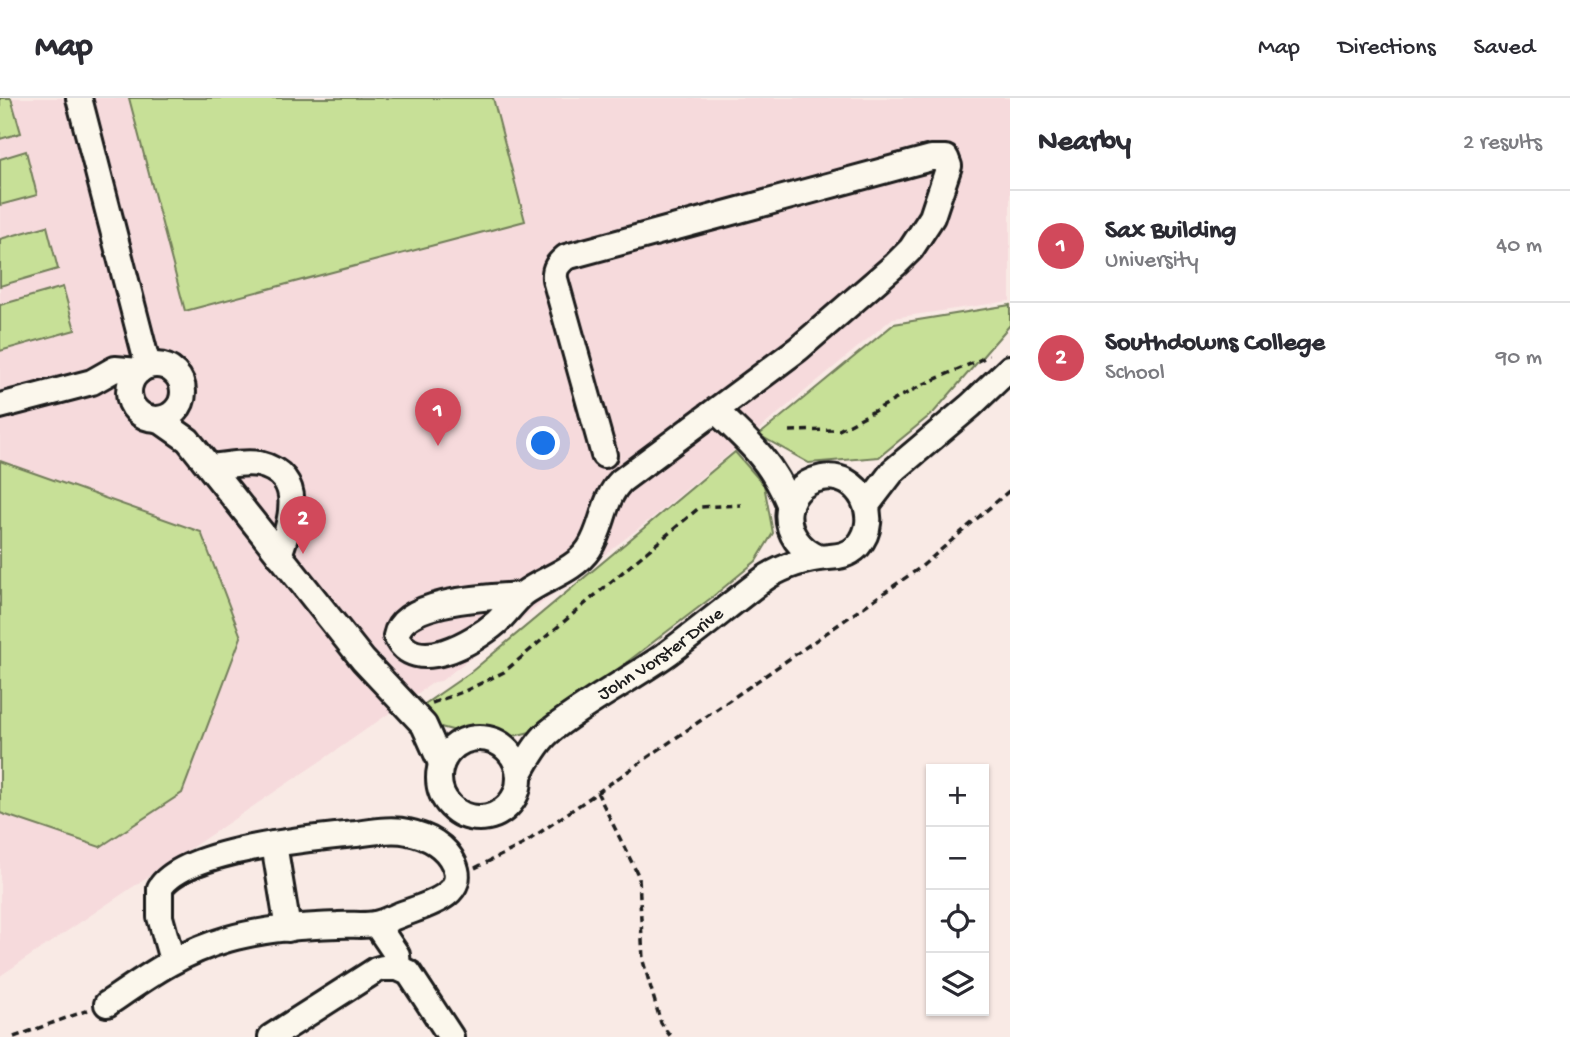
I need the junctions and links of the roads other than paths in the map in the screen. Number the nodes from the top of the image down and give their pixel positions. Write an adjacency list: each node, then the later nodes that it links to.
1 (79, 98): 3 (street)
2 (1004, 360): 15 (street)
3 (144, 368): 4 (street); 5 (street); 6 (street)
4 (92, 382): 5 (street); 7 (street)
5 (131, 400): 9 (street)
6 (180, 404): 9 (street); 10 (street)
7 (0, 406)
8 (716, 411): 11 (street); 12 (street); 19 (street)
9 (158, 419): 10 (street)
10 (188, 440): 13 (street)
11 (604, 455)
12 (763, 456): 14 (street); 16 (street)
13 (210, 467): 17 (street); 17 (street)
14 (820, 478): 15 (street); 16 (street)
15 (857, 493): 16 (street)
16 (800, 535): 18 (street, John Vorster Drive); 18 (street, John Vorster Drive)
17 (279, 555): 20 (street)
18 (772, 572): 21 (street, John Vorster Drive)
19 (522, 595)
20 (417, 718): 22 (street); 24 (street)
21 (548, 733): 23 (street, John Vorster Drive); 23 (street, John Vorster Drive)
22 (461, 741): 23 (street); 24 (street)
23 (509, 757): 24 (street)
24 (441, 762)
25 (274, 844): 26 (street); 27 (street); 28 (street)
26 (376, 923): 27 (street); 29 (street)
27 (288, 929): 28 (street)
28 (172, 960): 30 (street)
29 (398, 968): 31 (street); 32 (street)
30 (107, 1004)
31 (271, 1037)
32 (451, 1037)

